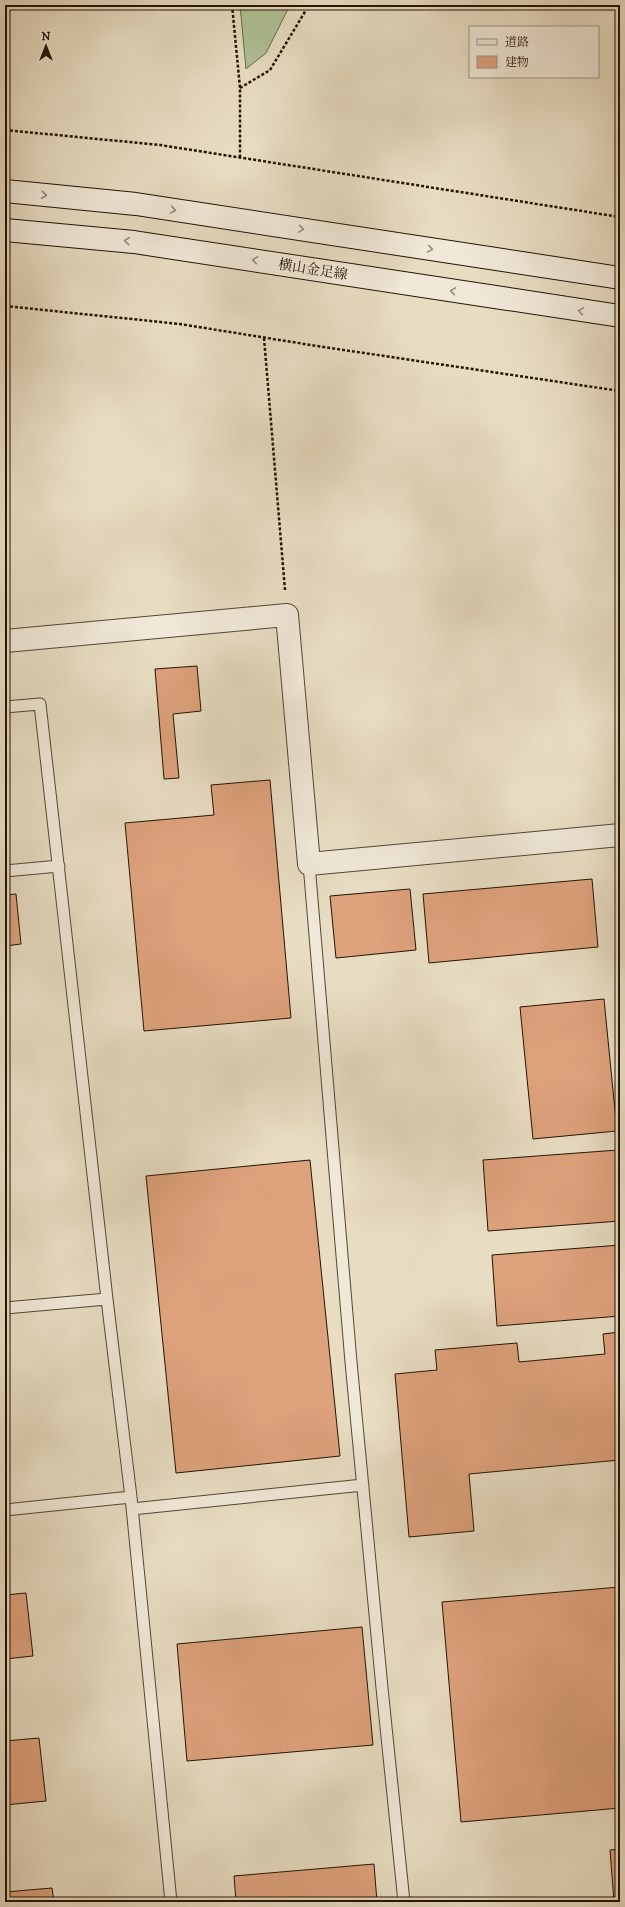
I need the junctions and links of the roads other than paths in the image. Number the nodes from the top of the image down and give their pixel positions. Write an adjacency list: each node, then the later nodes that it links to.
1 (5, 191): 3 (street, one-way to 3)
2 (5, 230): 4 (street, 横山金足線, one-way to 2)
3 (620, 278)
4 (620, 316)
5 (5, 641): 8 (street)
6 (5, 707): 9 (lane)
7 (620, 834): 8 (street)
8 (309, 864): 13 (lane)
9 (59, 866): 10 (lane); 11 (lane)
10 (5, 871)
11 (107, 1299): 12 (lane); 14 (lane)
12 (5, 1308)
13 (363, 1485): 15 (lane); 18 (lane)
14 (131, 1497): 15 (lane); 16 (lane)
15 (132, 1509): 17 (lane)
16 (5, 1510)
17 (171, 1902)
18 (404, 1902)

